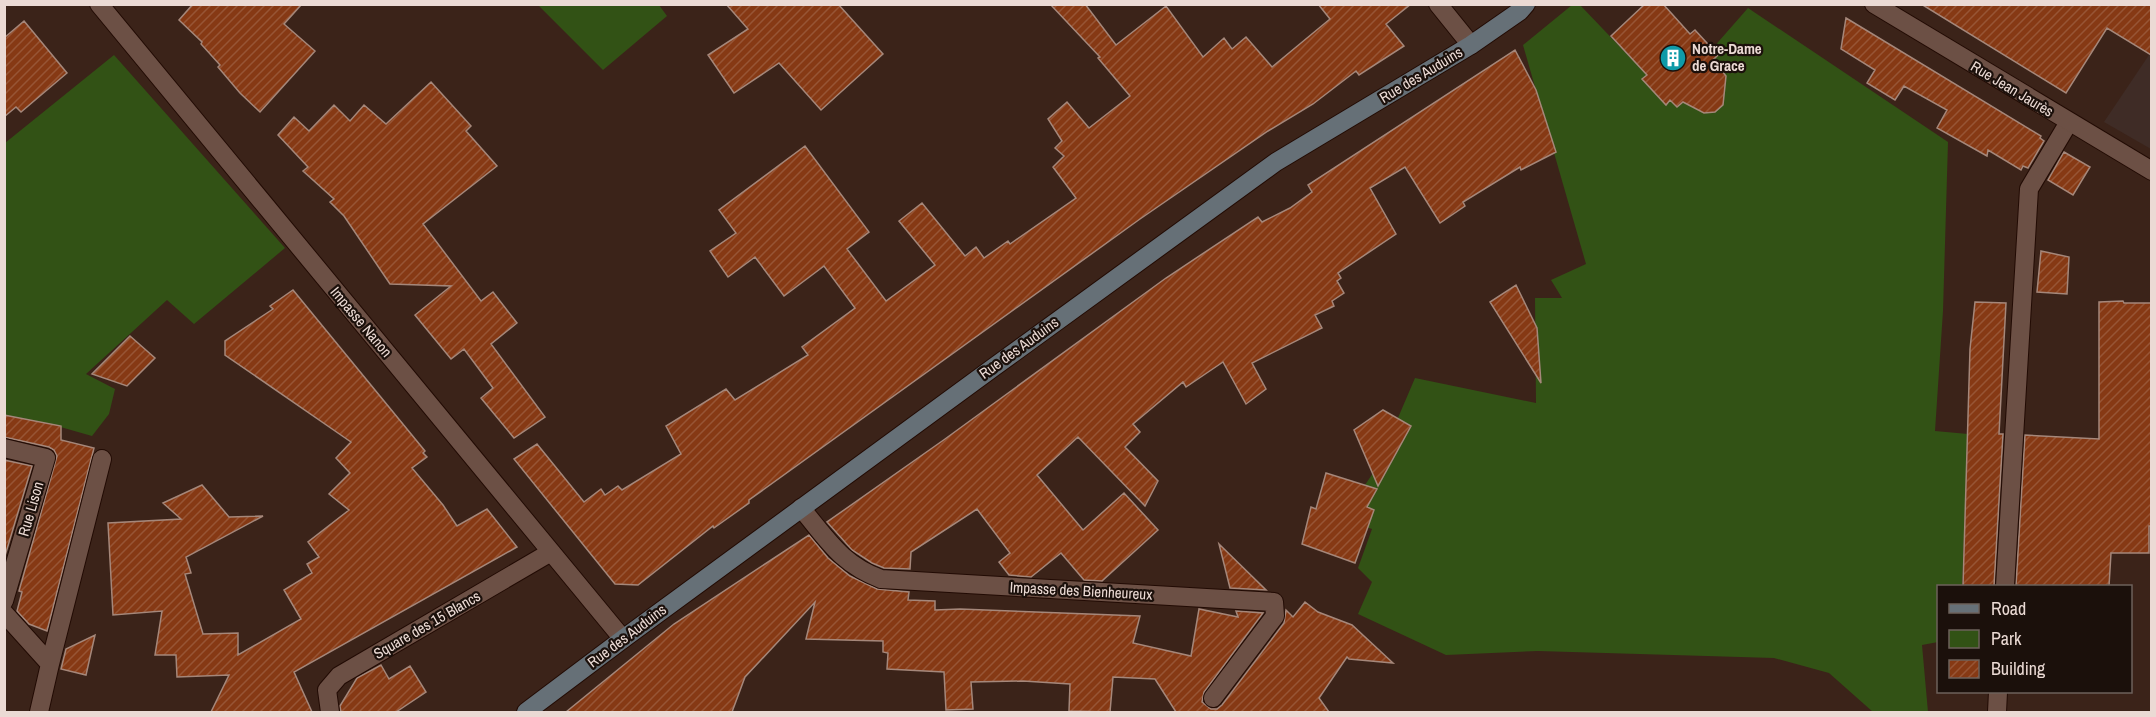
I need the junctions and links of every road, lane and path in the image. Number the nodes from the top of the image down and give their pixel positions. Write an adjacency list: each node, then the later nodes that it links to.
1 (99, 4): 11 (street, Impasse Nanon)
2 (1438, 4): 5 (street)
3 (1526, 4): 5 (street, Rue des Auduins)
4 (1874, 4): 6 (street, Rue Jean Jaurès)
5 (1471, 45): 10 (street, Rue des Auduins)
6 (2069, 122): 7 (street, Rue Jean Jaurès); 12 (street)
7 (2151, 171)
8 (4, 448): 13 (street, Rue Lison)
9 (102, 459): 16 (street)
10 (801, 508): 15 (street, Rue des Auduins); 18 (street, Impasse des Bienheureux)
11 (551, 552): 15 (street, Impasse Nanon); 20 (street, Square des 15 Blancs)
12 (2005, 585)
13 (4, 601)
14 (4, 613): 16 (street)
15 (623, 639): 21 (street, Rue des Auduins)
16 (50, 664): 19 (street)
17 (1998, 693): 22 (street)
18 (1213, 698)
19 (39, 712)
20 (330, 712)
21 (526, 712)
22 (1997, 712)

